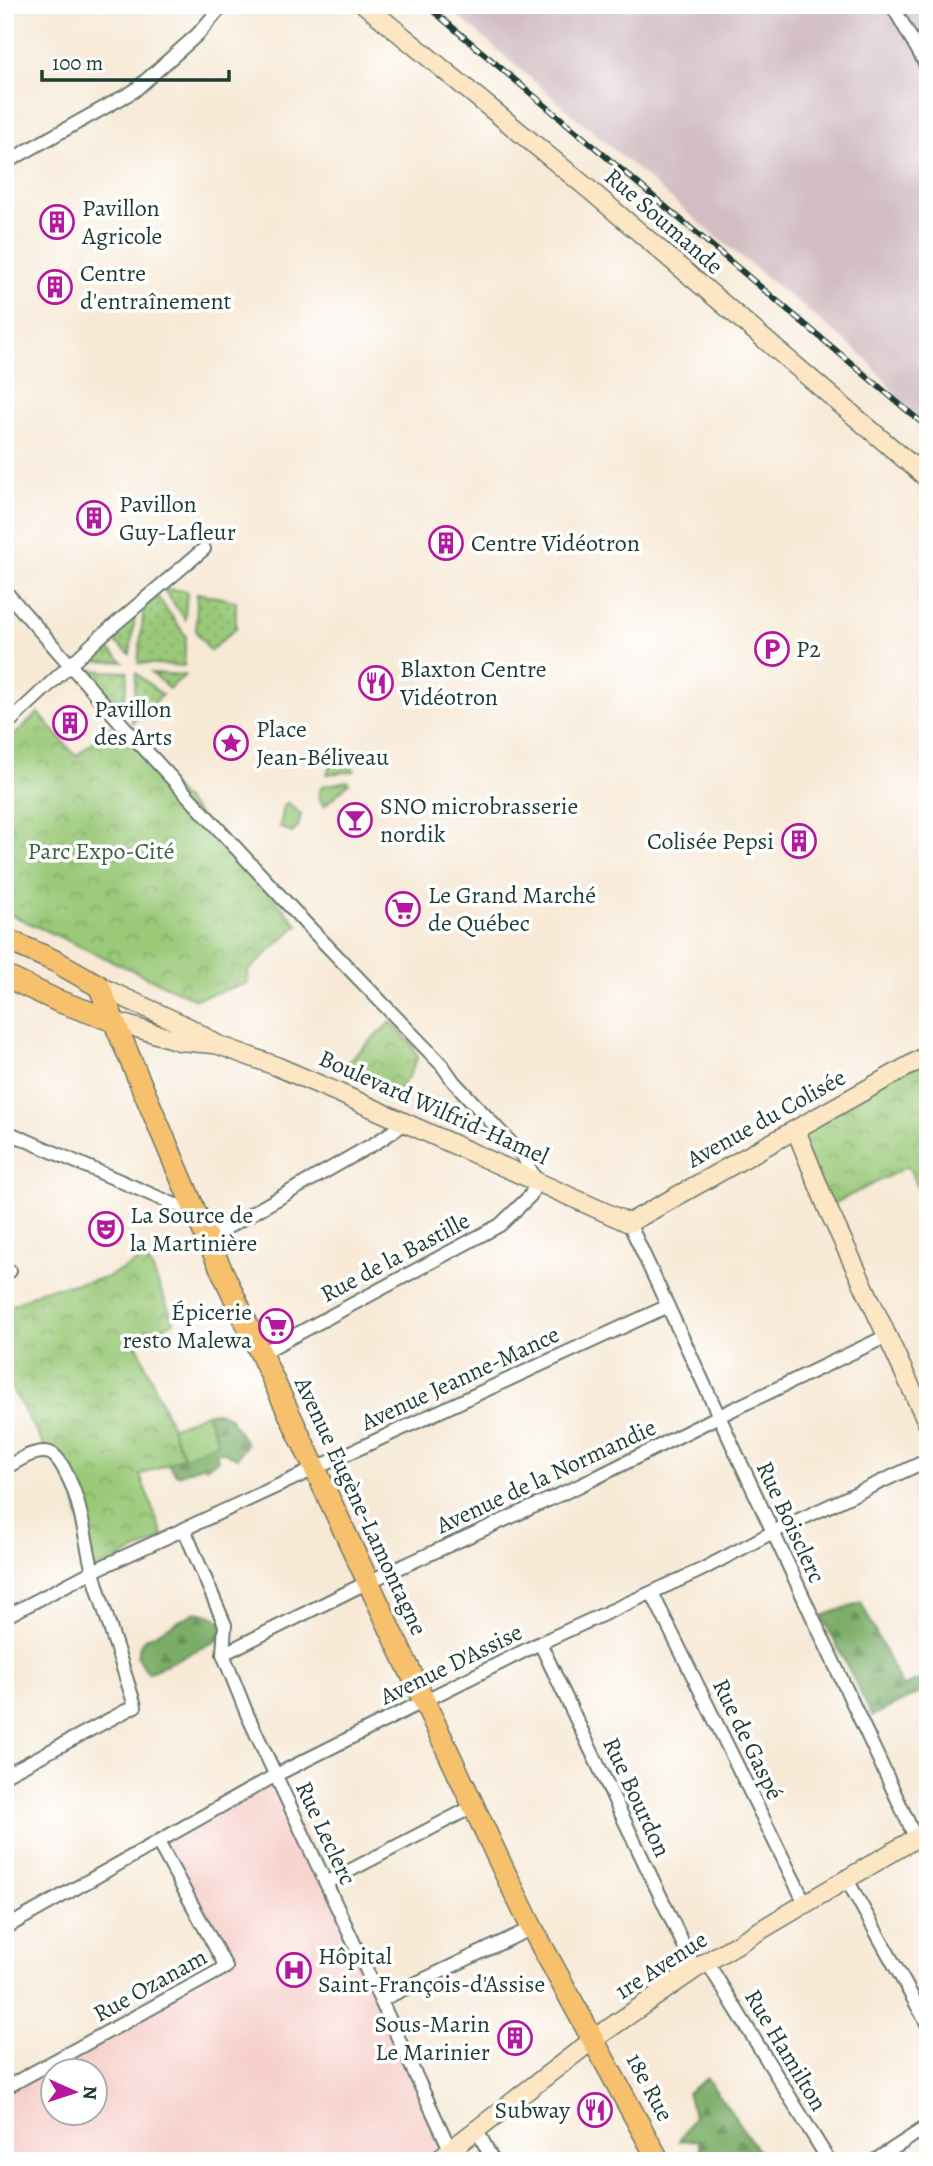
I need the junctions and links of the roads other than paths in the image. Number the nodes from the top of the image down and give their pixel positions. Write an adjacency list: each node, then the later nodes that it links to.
1 (223, 5): 5 (street)
2 (365, 5): 6 (street, Rue Soumande)
3 (892, 5): 4 (street)
4 (928, 68)
5 (5, 163)
6 (928, 479)
7 (204, 549): 9 (street)
8 (5, 591): 9 (street)
9 (71, 665): 10 (street); 20 (street)
10 (5, 726)
11 (5, 939): 13 (main road, Boulevard Wilfrid-Hamel)
12 (5, 976): 14 (main road, Boulevard Wilfrid-Hamel)
13 (99, 986): 14 (main road, Avenue Eugène-Lamontagne); 15 (street, Boulevard Wilfrid-Hamel)
14 (114, 1021): 15 (street, Boulevard Wilfrid-Hamel); 21 (main road, Avenue Eugène-Lamontagne)
15 (216, 1044): 17 (street, Boulevard Wilfrid-Hamel)
16 (928, 1055): 18 (street, Avenue du Colisée)
17 (407, 1122): 20 (street, Boulevard Wilfrid-Hamel); 23 (street)
18 (796, 1130): 22 (street, Avenue du Colisée); 25 (street)
19 (5, 1131): 21 (street)
20 (537, 1182): 22 (street, Boulevard Wilfrid-Hamel); 26 (street, Rue de la Bastille)
21 (192, 1204): 23 (main road, Avenue Eugène-Lamontagne)
22 (629, 1223): 24 (street, Rue Boisclerc)
23 (207, 1239): 26 (main road, Avenue Eugène-Lamontagne)
24 (667, 1306): 27 (street, Rue Boisclerc); 30 (street, Avenue Jeanne-Mance)
25 (887, 1336): 27 (street, Avenue de la Normandie); 28 (street)
26 (260, 1354): 30 (main road, Avenue Eugène-Lamontagne)
27 (719, 1416): 33 (street, Rue Boisclerc); 35 (street, Avenue de la Normandie)
28 (928, 1424)
29 (928, 1460): 33 (street, Avenue D'Assise)
30 (314, 1467): 32 (street, Avenue Jeanne-Mance); 35 (main road, Avenue Eugène-Lamontagne)
31 (5, 1468): 34 (street)
32 (184, 1529): 34 (street, Avenue Jeanne-Mance); 39 (street, Rue Leclerc)
33 (773, 1532): 36 (street, Avenue D'Assise); 44 (street, Rue Boisclerc)
34 (93, 1570): 37 (street, Avenue Jeanne-Mance); 41 (street)
35 (368, 1582): 39 (street, Avenue de la Normandie); 40 (main road, Avenue Eugène-Lamontagne)
36 (652, 1593): 38 (street, Avenue D'Assise); 48 (street, Rue de Gaspé)
37 (5, 1618)
38 (540, 1643): 40 (street, Avenue D'Assise); 51 (street, Rue Bourdon)
39 (223, 1654): 42 (street, Rue Leclerc)
40 (424, 1700): 42 (street, Avenue D'Assise); 43 (main road, Avenue Eugène-Lamontagne)
41 (5, 1775)
42 (276, 1775): 45 (street, Avenue D'Assise); 47 (street, Rue Leclerc)
43 (474, 1806): 47 (street); 50 (main road, Avenue Eugène-Lamontagne)
44 (922, 1835): 46 (street, 1re Avenue)
45 (158, 1842): 49 (street, Avenue D'Assise); 55 (street, Rue Ozanam)
46 (846, 1878): 48 (street, 1re Avenue); 53 (street)
47 (326, 1883): 52 (street, Rue Leclerc)
48 (805, 1903): 51 (street, 1re Avenue)
49 (5, 1928)
50 (532, 1928): 52 (street); 54 (main road, Avenue Eugène-Lamontagne)
51 (701, 1965): 54 (street, 1re Avenue); 62 (street, Rue Hamilton)
52 (381, 2000): 58 (street, Rue Leclerc)
53 (928, 2025)
54 (594, 2039): 57 (street, 1re Avenue); 61 (main road, 18e Rue)
55 (5, 2088)
56 (928, 2126): 63 (street)
57 (477, 2130): 58 (street, 1re Avenue); 60 (street)
58 (450, 2149): 59 (street, 1re Avenue)
59 (436, 2161)
60 (493, 2161)
61 (659, 2161)
62 (829, 2161)
63 (874, 2161)

